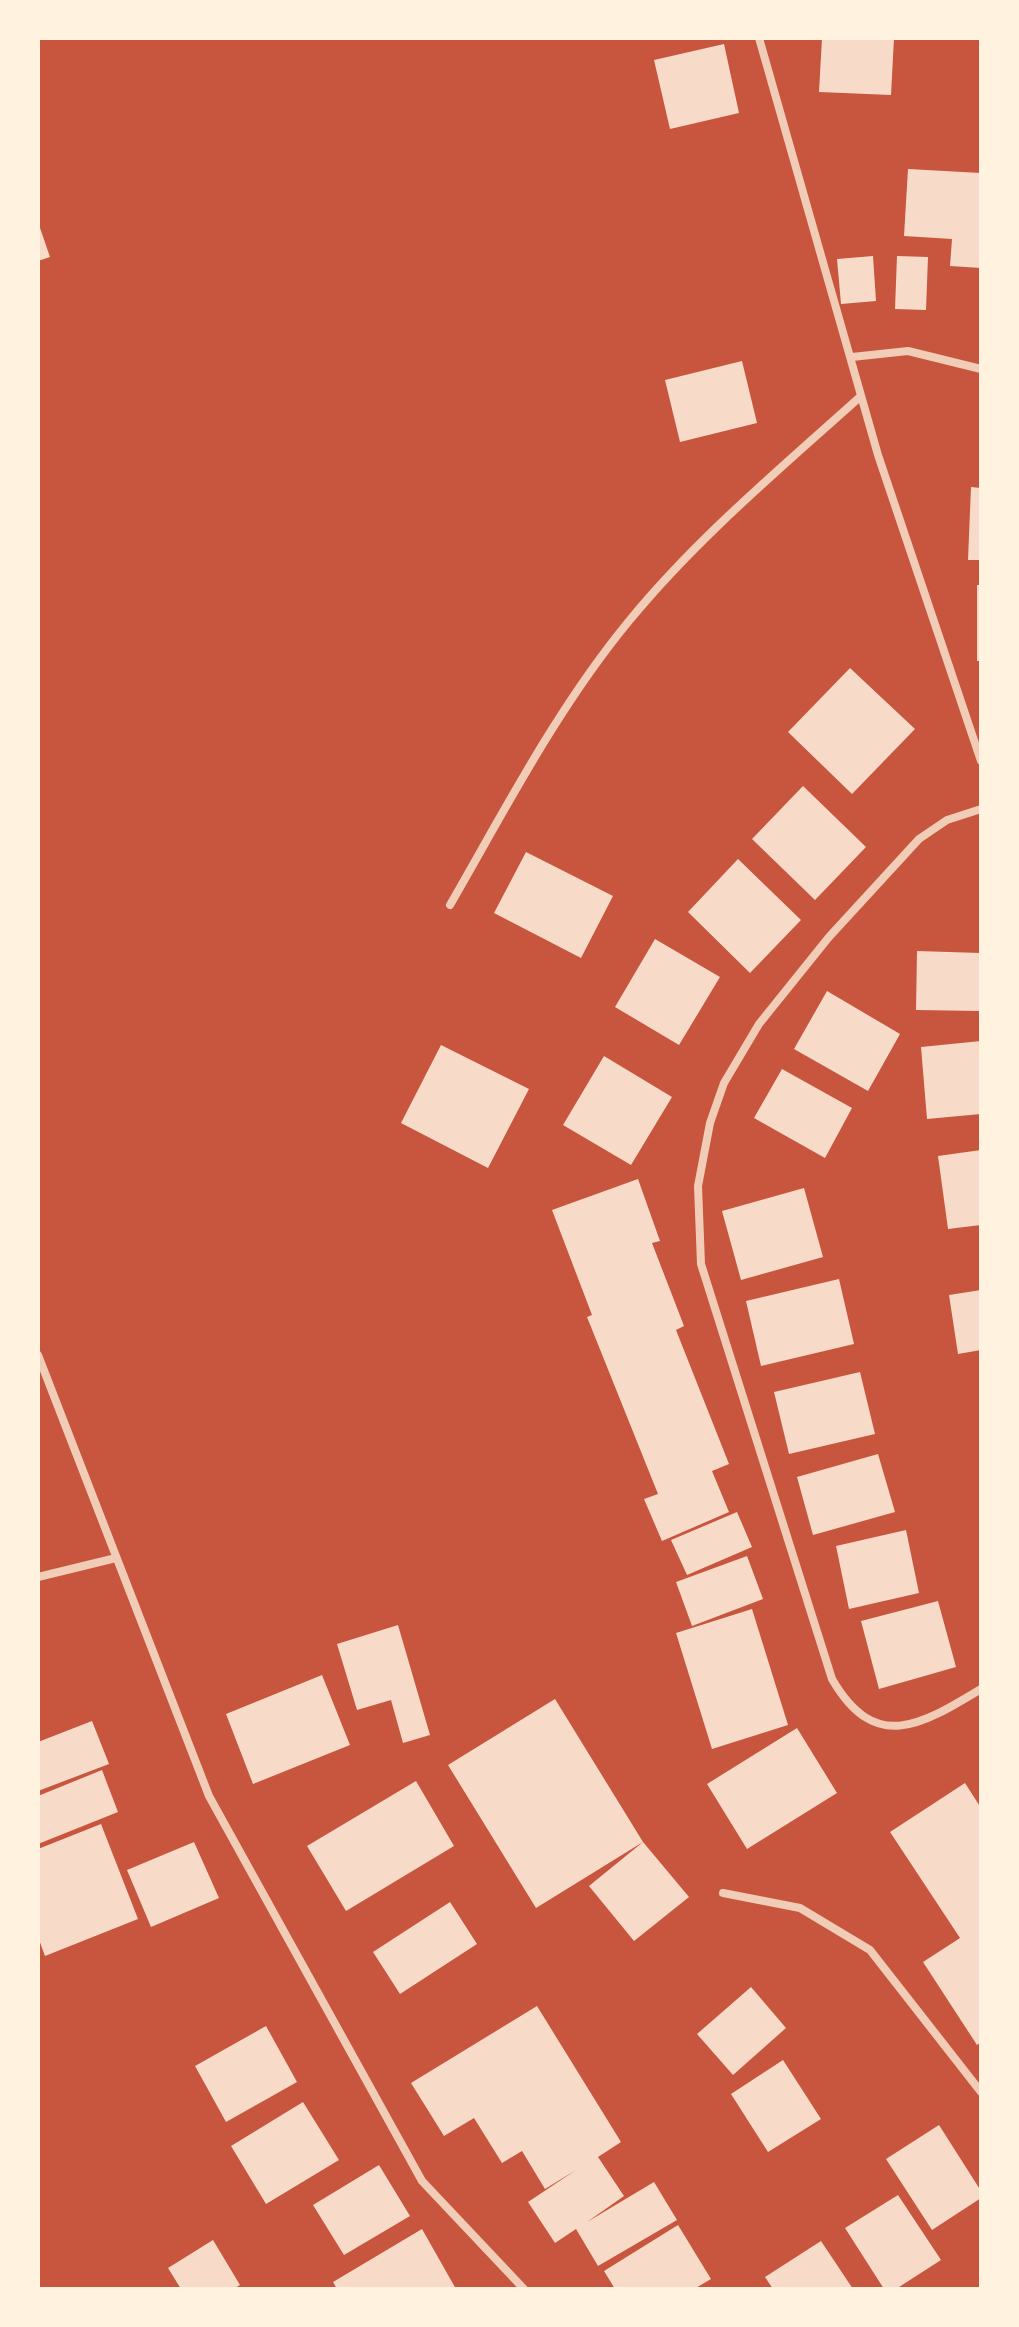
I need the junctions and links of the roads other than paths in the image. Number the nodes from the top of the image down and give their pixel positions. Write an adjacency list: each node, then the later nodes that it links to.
1 (759, 38): 2 (street)
2 (852, 357): 3 (street); 4 (street)
3 (981, 369)
4 (861, 396): 5 (street); 7 (street)
5 (981, 761)
6 (981, 809): 11 (street)
7 (450, 905)
8 (38, 1355): 9 (street)
9 (116, 1558): 10 (street); 14 (street)
10 (38, 1577)
11 (981, 1689)
12 (723, 1893): 13 (street)
13 (981, 2092)
14 (524, 2289)

